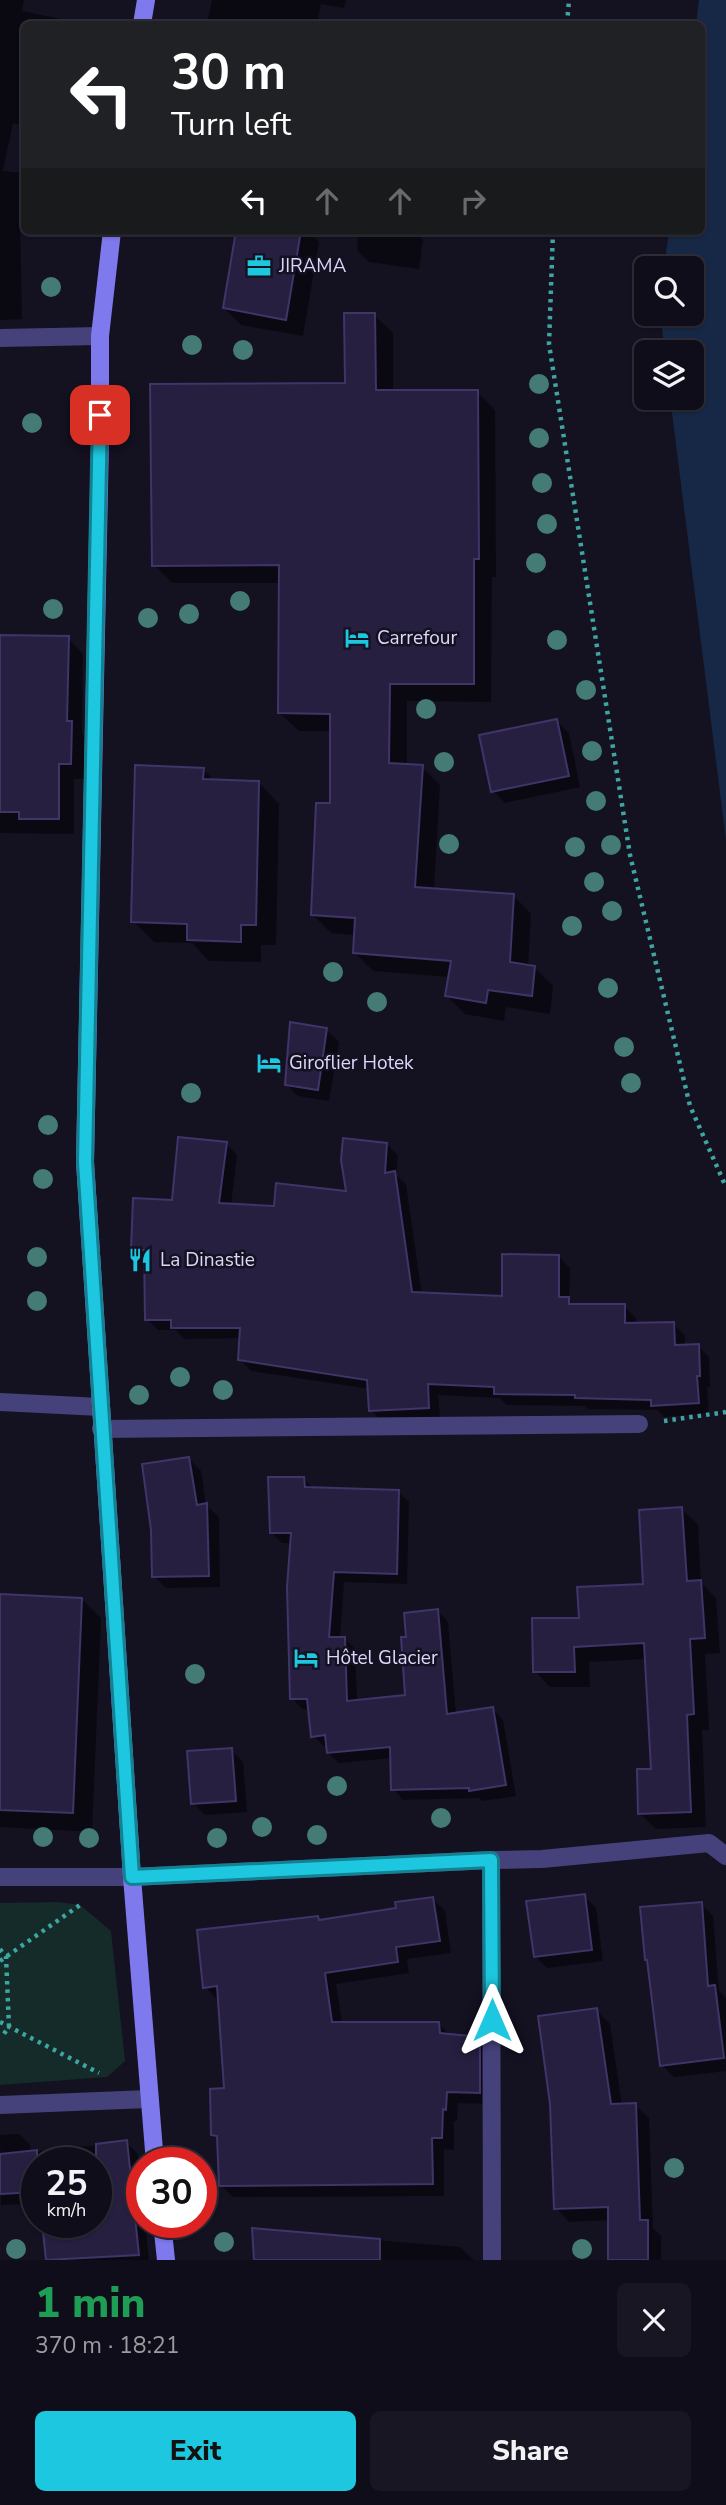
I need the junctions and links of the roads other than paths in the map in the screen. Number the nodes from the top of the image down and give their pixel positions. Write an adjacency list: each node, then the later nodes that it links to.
1 (146, 0): 2 (street)
2 (142, 21)
3 (112, 235): 4 (street)
4 (100, 337): 5 (street); 7 (street)
5 (0, 338)
6 (0, 1402): 7 (street)
7 (100, 1407): 9 (street)
8 (639, 1424): 9 (street)
9 (102, 1429): 13 (street)
10 (726, 1856): 11 (street)
11 (491, 1860): 13 (street); 19 (street)
12 (0, 1877): 13 (street)
13 (132, 1877): 14 (street)
14 (149, 2099): 15 (street); 16 (street)
15 (0, 2105)
16 (154, 2147)
17 (164, 2238): 18 (street)
18 (166, 2260)
19 (492, 2260)

